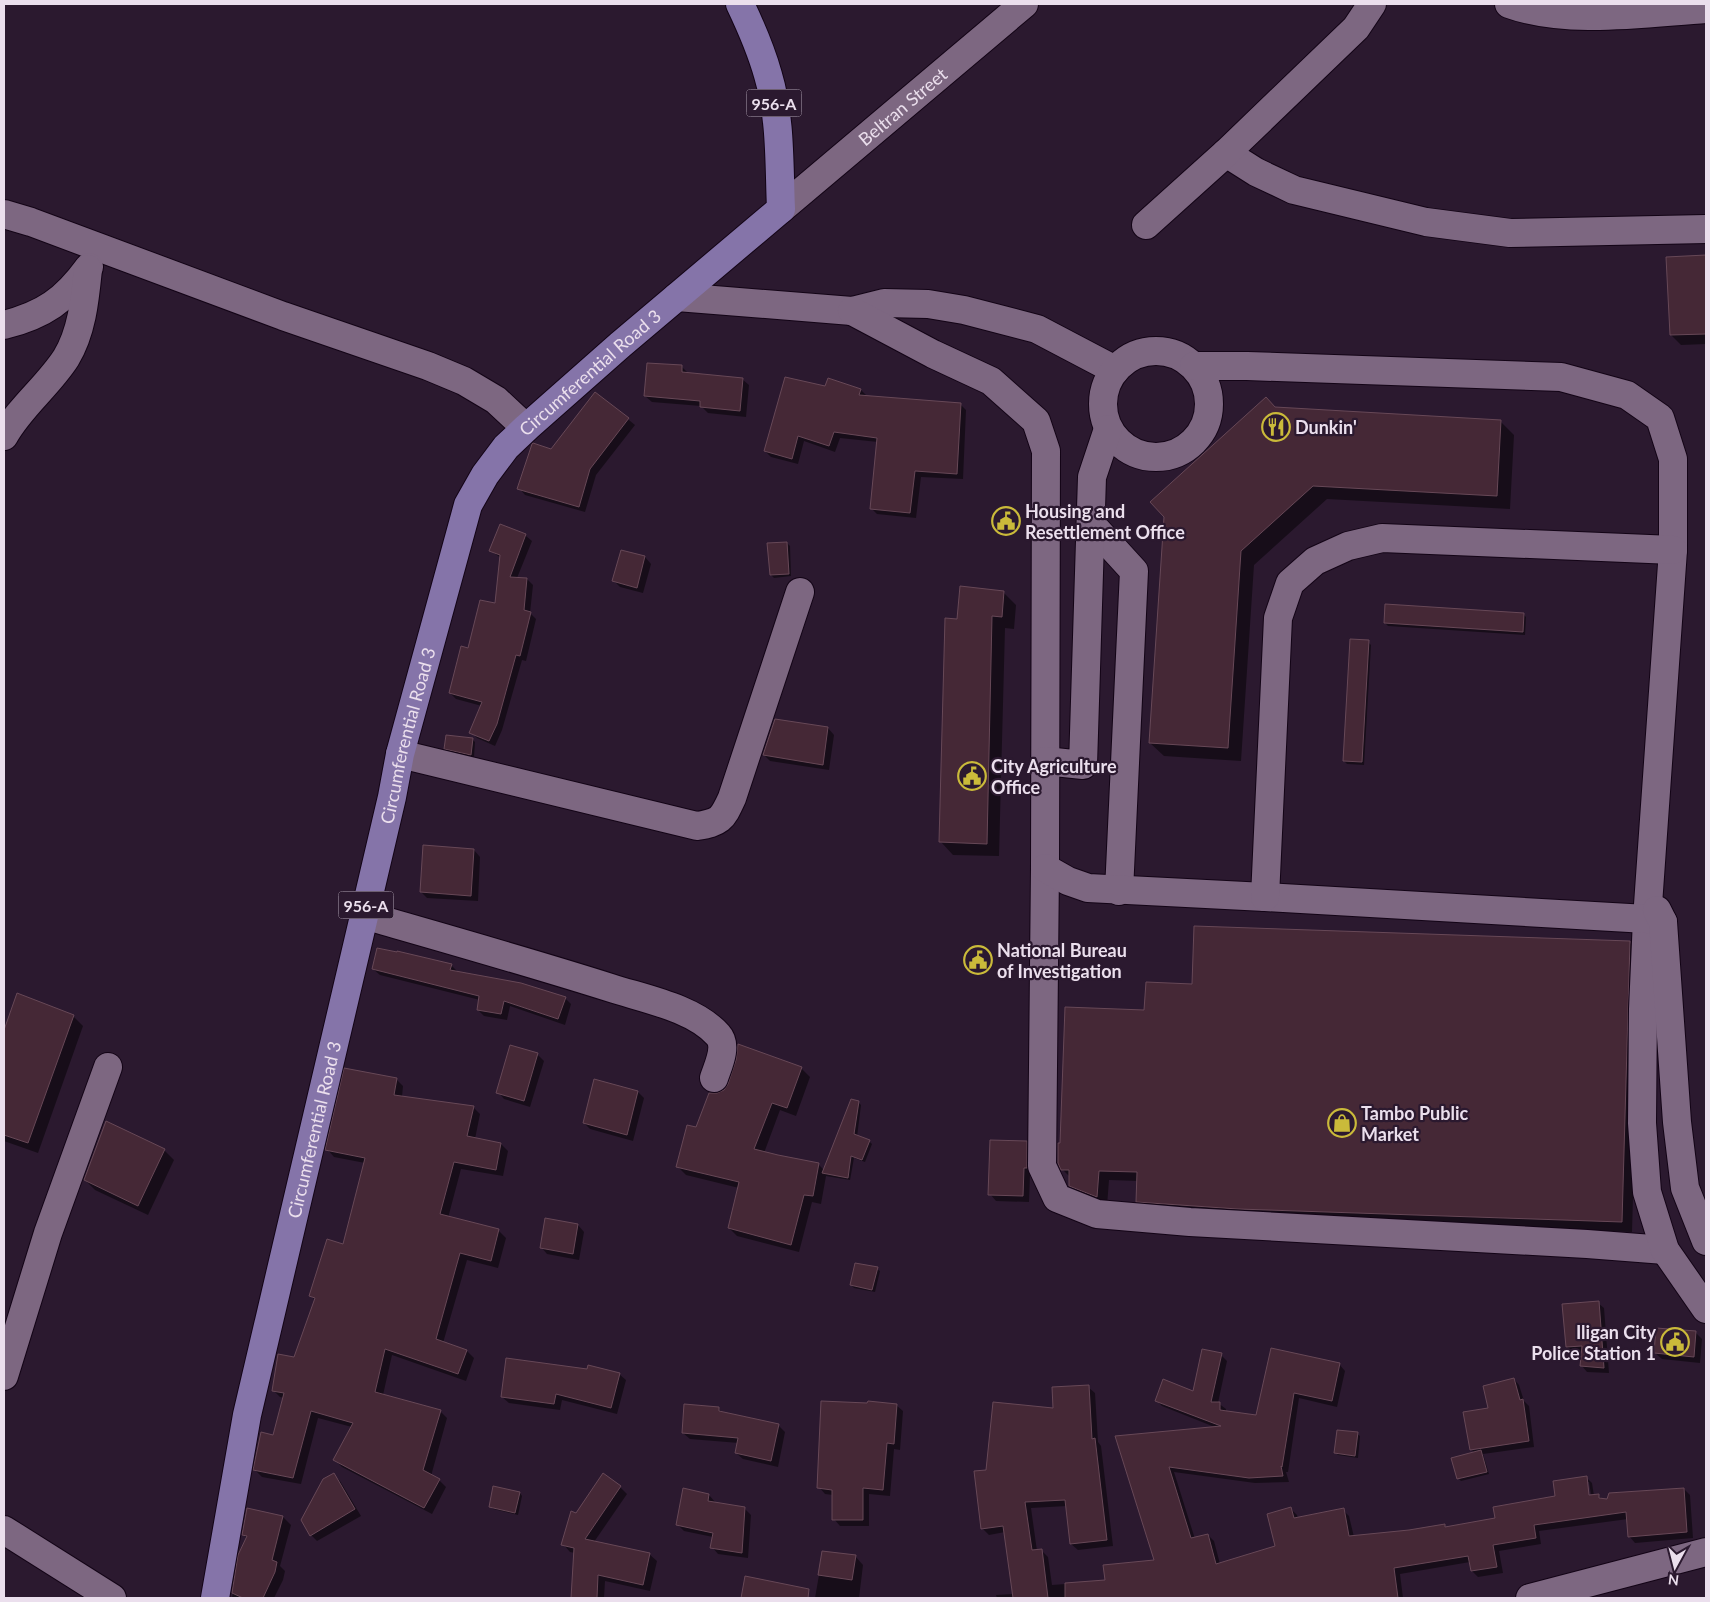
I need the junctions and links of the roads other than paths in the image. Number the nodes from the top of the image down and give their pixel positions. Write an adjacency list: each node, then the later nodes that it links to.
1 (740, 4): 7 (main road, 956-A)
2 (1024, 4): 7 (street, Beltran Street)
3 (1372, 4): 6 (street)
4 (1509, 4): 5 (street)
5 (1706, 9)
6 (1226, 153): 9 (street); 10 (street)
7 (781, 209): 12 (main road, Circumferential Road 3 / 956-A)
8 (4, 214): 11 (street)
9 (1146, 226)
10 (1706, 229)
11 (94, 259): 14 (street); 17 (street); 19 (street)
12 (677, 296): 13 (street); 17 (main road, Circumferential Road 3 / 956-A)
13 (852, 311): 16 (street); 26 (street)
14 (4, 325)
15 (1194, 366): 16 (street); 20 (street); 23 (street)
16 (1115, 370): 18 (street)
17 (526, 428): 25 (main road, Circumferential Road 3 / 956-A)
18 (1108, 429): 20 (street); 21 (street)
19 (4, 436)
20 (1145, 457): 21 (street)
21 (1092, 477): 22 (street)
22 (1092, 525): 27 (street); 28 (street)
23 (1673, 550): 31 (street); 32 (street)
24 (800, 592): 25 (street)
25 (400, 754): 33 (main road, Circumferential Road 3 / 956-A)
26 (1045, 761): 28 (street); 29 (street)
27 (1125, 762): 28 (street); 30 (street)
28 (1084, 765)
29 (1045, 868): 30 (street); 37 (street)
30 (1119, 891): 31 (street)
31 (1265, 897): 32 (street)
32 (1653, 912): 36 (street); 37 (street)
33 (364, 915): 35 (street); 43 (main road, Circumferential Road 3 / 956-A)
34 (108, 1067): 39 (street)
35 (714, 1078)
36 (1706, 1241)
37 (1666, 1250): 38 (street)
38 (1706, 1309)
39 (4, 1376)
40 (4, 1530): 42 (street)
41 (1706, 1552): 44 (street)
42 (112, 1598)
43 (215, 1598)
44 (1530, 1598)

